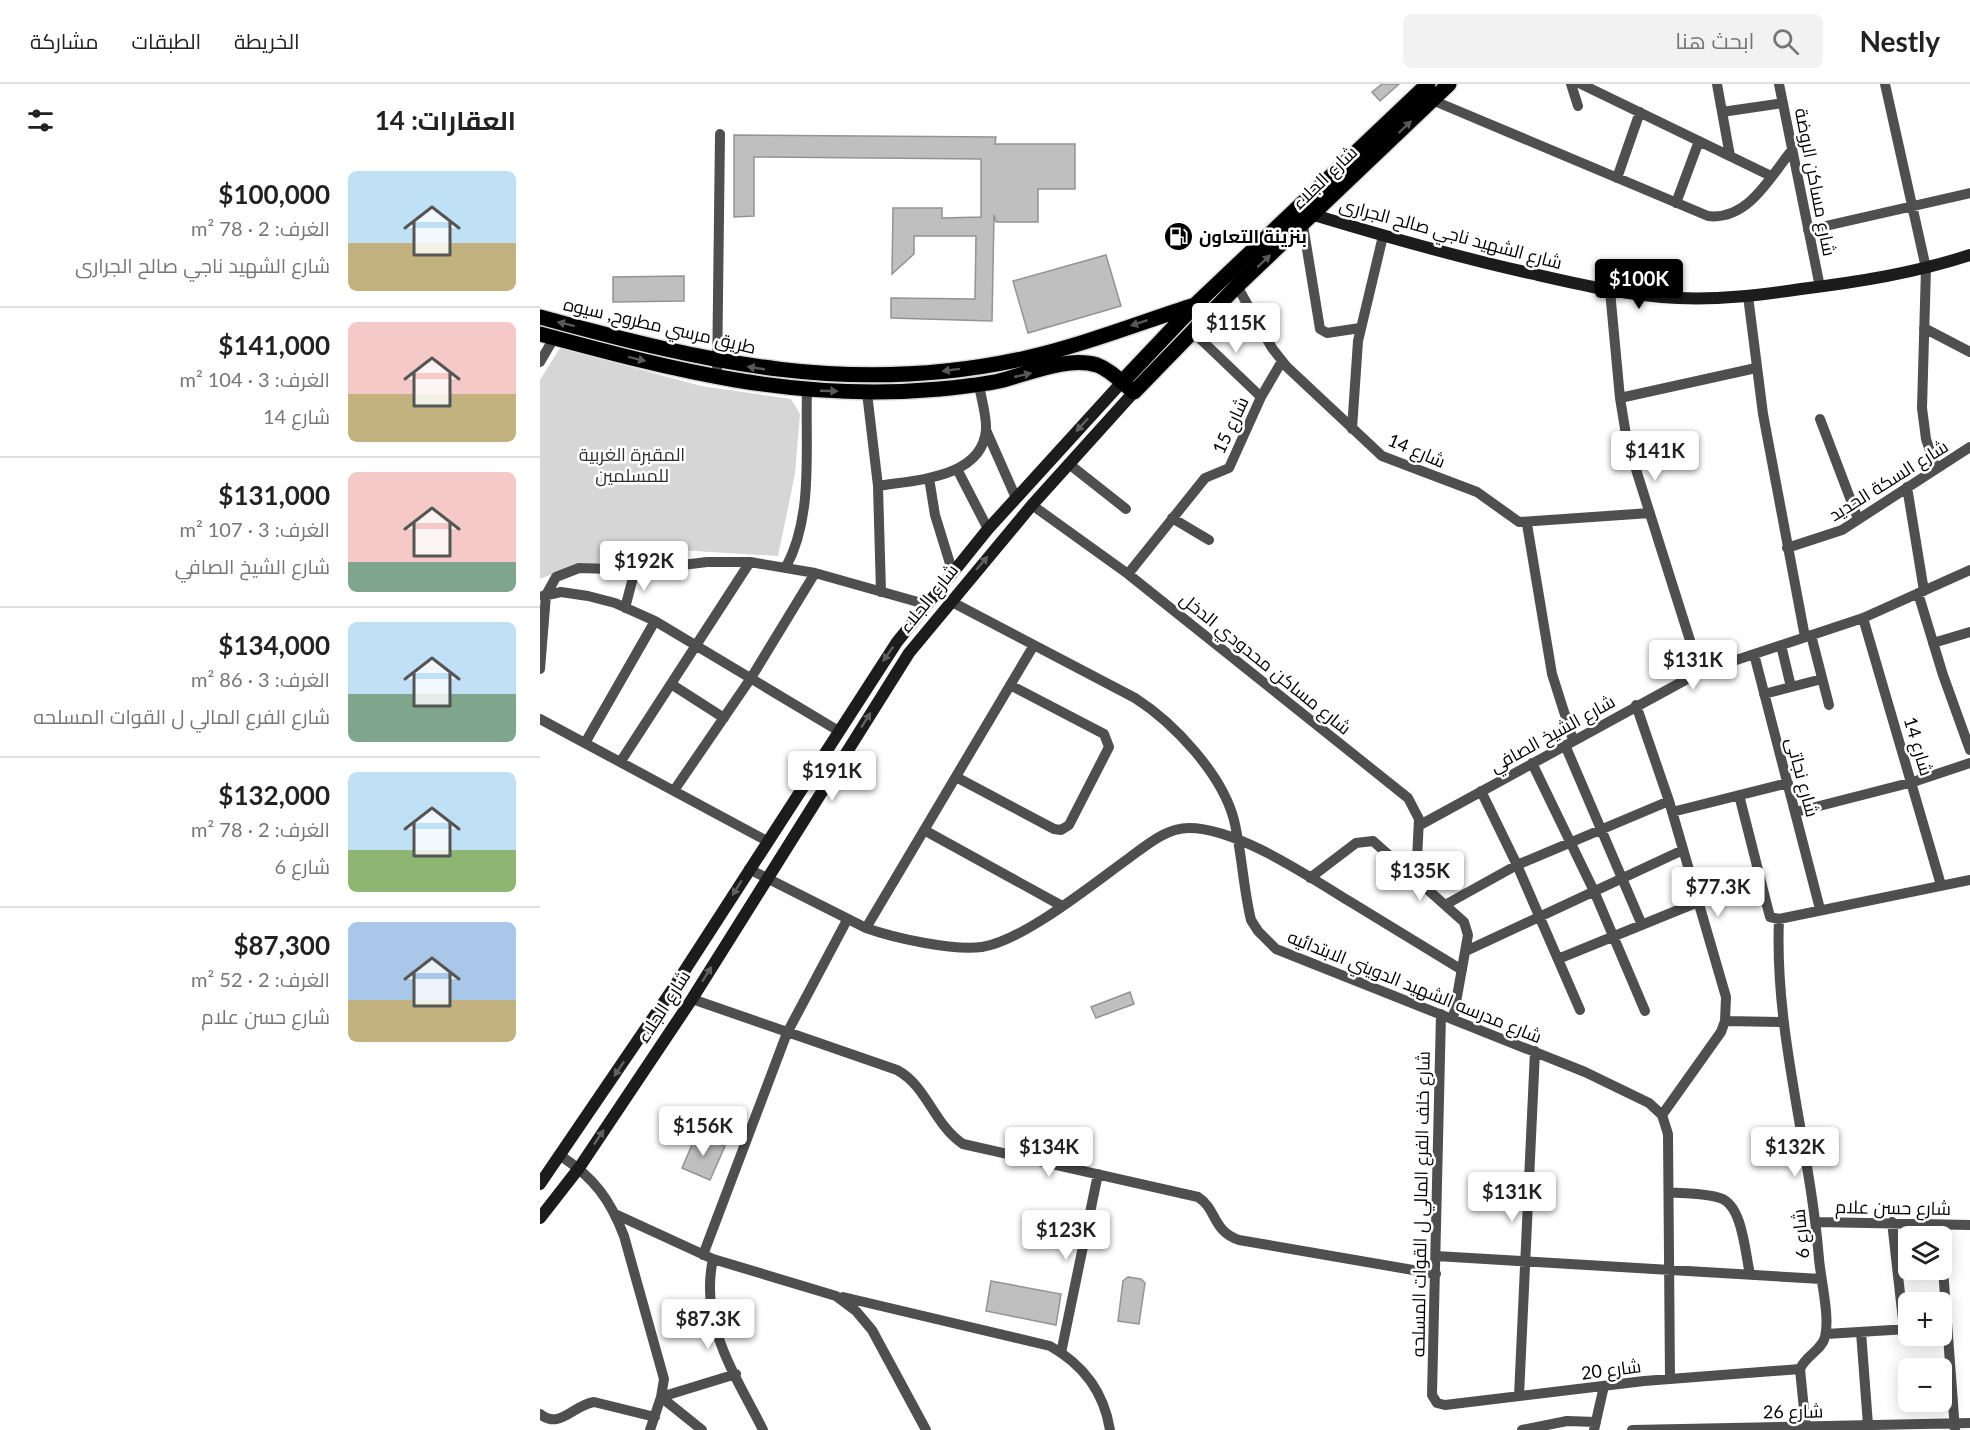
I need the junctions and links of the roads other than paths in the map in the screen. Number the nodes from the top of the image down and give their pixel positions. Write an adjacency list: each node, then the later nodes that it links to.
1 (1428, 84): 31 (main road, شارع الجلاء)
2 (1449, 84): 8 (main road, شارع الجلاء)
3 (1571, 84): 10 (street)
4 (1581, 84): 11 (street)
5 (1717, 84): 12 (street)
6 (1779, 84): 9 (street, شارع مساكن الروضة)
7 (1886, 84): 21 (street)
8 (1432, 100): 18 (street); 22 (main road, شارع الجلاء, one-way to 8)
9 (1783, 103): 12 (street); 15 (street, شارع مساكن الروضة)
10 (1578, 106)
11 (1640, 112): 14 (street); 18 (street)
12 (1722, 112): 16 (street)
13 (720, 134): 40 (street)
14 (1700, 141): 16 (street); 20 (street)
15 (1792, 150): 17 (street); 23 (street, شارع مساكن الروضة)
16 (1730, 156): 17 (street)
17 (1771, 176): 20 (street)
18 (1617, 178): 20 (street)
19 (1970, 194): 21 (street)
20 (1676, 203)
21 (1911, 207): 23 (street); 26 (street)
22 (1309, 220): 24 (street, شارع الشهيد ناجي صالح الجرارى); 27 (main road, شارع الجلاء, one-way to 22); 33 (street)
23 (1808, 230): 28 (street, شارع مساكن الروضة)
24 (1383, 236): 29 (street, شارع الشهيد ناجي صالح الجرارى); 33 (street)
25 (1970, 255): 26 (street, شارع الشهيد ناجي صالح الجرارى)
26 (1926, 268): 28 (street, شارع الشهيد ناجي صالح الجرارى); 34 (street)
27 (1237, 286): 35 (main road, شارع الجلاء); 38 (street, شارع 14)
28 (1820, 287): 30 (street, شارع الشهيد ناجي صالح الجرارى)
29 (1610, 291): 30 (street, شارع الشهيد ناجي صالح الجرارى); 48 (street)
30 (1748, 296): 41 (street)
31 (1195, 305): 40 (main road, طريق مرسي مطروح, سيوه, one-way to 40); 44 (main road, شارع الجلاء)
32 (540, 317): 40 (main road, طريق مرسي مطروح, سيوه, one-way to 32)
33 (1360, 328): 50 (street)
34 (1924, 328): 37 (street); 55 (street)
35 (1192, 331): 44 (main road, شارع الجلاء); 47 (street)
36 (547, 336): 39 (street); 42 (main road, طريق مرسي مطروح, سيوه, one-way to 42)
37 (1970, 352)
38 (1282, 361): 47 (street, شارع 15); 50 (street, شارع 14)
39 (540, 362)
40 (718, 362): 42 (street)
41 (1756, 368): 48 (street); 68 (street)
42 (717, 379): 45 (main road, طريق مرسي مطروح, سيوه)
43 (979, 384): 44 (main road, طريق مرسي مطروح, سيوه, one-way to 44); 46 (main road, طريق مرسي مطروح, سيوه); 51 (street)
44 (1128, 387): 53 (street, شارع الجلاء); 59 (street, شارع الجلاء, one-way to 59)
45 (807, 390): 46 (main road, طريق مرسي مطروح, سيوه, one-way to 46); 70 (street)
46 (867, 393): 57 (street)
47 (1261, 397): 63 (street, شارع 15)
48 (1620, 398): 62 (street)
49 (1820, 419): 64 (street)
50 (1352, 429): 65 (street, شارع 14)
51 (986, 430): 54 (street); 59 (street)
52 (1970, 447): 55 (street, شارع السكة الحديد)
53 (1069, 464): 60 (street, شارع الجلاء); 61 (street)
54 (957, 469): 56 (street); 66 (street)
55 (1936, 469): 58 (street, شارع السكة الحديد)
56 (929, 477): 57 (street); 72 (street)
57 (878, 486): 76 (street)
58 (1907, 487): 64 (street, شارع السكة الحديد); 77 (street)
59 (1016, 498): 66 (street, شارع الجلاء)
60 (1032, 505): 75 (street, شارع مساكن محدودي الدخل); 79 (street, شارع الجلاء, one-way to 60)
61 (1126, 509)
62 (1650, 513): 65 (street); 92 (street)
63 (1172, 518): 67 (street); 75 (street, شارع 15)
64 (1858, 519): 68 (street, شارع السكة الحديد)
65 (1527, 524): 105 (street)
66 (988, 529): 72 (street, شارع الجلاء)
67 (1209, 540)
68 (1787, 548): 85 (street)
69 (750, 562): 70 (street); 71 (street); 87 (street)
70 (786, 567): 74 (street)
71 (635, 570): 78 (street); 81 (street)
72 (952, 570): 80 (street, شارع الجلاء)
73 (1970, 570): 77 (street, شارع الشيخ الصافي)
74 (815, 573): 76 (street); 93 (street)
75 (1128, 574): 118 (street, شارع مساكن محدودي الدخل)
76 (881, 592): 80 (street)
77 (1921, 592): 82 (street, شارع الشيخ الصافي); 86 (street)
78 (543, 596): 81 (street); 91 (street)
79 (950, 601): 88 (street, شارع مدرسه الشهيد الدويني الابتدائيه); 129 (street, شارع الجلاء, one-way to 79)
80 (925, 604): 103 (street, شارع الجلاء, one-way to 103)
81 (625, 608): 83 (street)
82 (1863, 618): 85 (street, شارع الشيخ الصافي); 111 (street, شارع 14)
83 (655, 621): 87 (street); 104 (street)
84 (1970, 632): 86 (street)
85 (1808, 636): 89 (street, شارع الشيخ الصافي); 94 (street)
86 (1933, 643): 106 (street)
87 (696, 645): 93 (street); 95 (street)
88 (1034, 645): 96 (street); 121 (street, شارع مدرسه الشهيد الدويني الابتدائيه)
89 (1781, 645): 90 (street, شارع الشيخ الصافي); 97 (street)
90 (1754, 654): 92 (street, شارع الشيخ الصافي); 98 (street, شارع نجاتى)
91 (540, 669)
92 (1700, 672): 99 (street, شارع الشيخ الصافي)
93 (751, 678): 101 (street); 103 (street)
94 (1822, 679): 97 (street); 100 (street)
95 (671, 684): 101 (street); 107 (street)
96 (1010, 685): 110 (street); 110 (street)
97 (1791, 687): 98 (street)
98 (1764, 694): 112 (street, شارع نجاتى)
99 (1636, 705): 105 (street, شارع الشيخ الصافي); 116 (street)
100 (1829, 705)
101 (724, 718): 113 (street)
102 (540, 719): 104 (street)
103 (837, 730): 122 (street, شارع الجلاء)
104 (585, 742): 107 (street)
105 (1569, 743): 108 (street, شارع الشيخ الصافي); 119 (street)
106 (1970, 750)
107 (621, 761): 113 (street)
108 (1532, 763): 114 (street, شارع الشيخ الصافي); 123 (street)
109 (1970, 763): 111 (street)
110 (956, 777): 120 (street)
111 (1912, 782): 117 (street); 133 (street, شارع 14)
112 (1788, 783): 115 (street); 117 (street, شارع نجاتى)
113 (675, 789): 122 (street)
114 (1481, 791): 118 (street, شارع الشيخ الصافي); 125 (street)
115 (1740, 795): 116 (street); 132 (street)
116 (1670, 806): 119 (street); 124 (street)
117 (1796, 812): 138 (street, شارع نجاتى)
118 (1420, 825): 131 (street, شارع مساكن محدودي الدخل)
119 (1601, 828): 123 (street); 128 (street)
120 (924, 830): 137 (street); 143 (street)
121 (1238, 838): 127 (street); 137 (street); 151 (street, شارع مدرسه الشهيد الدويني الابتدائيه)
122 (767, 841): 126 (street, شارع الجلاء)
123 (1570, 841): 125 (street); 134 (street)
124 (1683, 850): 128 (street); 135 (street)
125 (1517, 865): 136 (street); 139 (street)
126 (748, 869): 129 (street); 158 (street, شارع الجلاء, one-way to 158)
127 (1310, 878): 131 (street); 147 (street)
128 (1622, 878): 134 (street); 142 (street)
129 (766, 879): 141 (street); 148 (street, شارع الجلاء, one-way to 129)
130 (1970, 879): 133 (street)
131 (1416, 880): 136 (street)
132 (1760, 883): 135 (street); 140 (street)
133 (1941, 885): 138 (street)
134 (1594, 891): 139 (street); 144 (street)
135 (1698, 902): 142 (street); 153 (street)
136 (1445, 905): 145 (street)
137 (1062, 906): 143 (street)
138 (1820, 909): 140 (street)
139 (1539, 916): 145 (street); 146 (street)
140 (1779, 919): 154 (street, شارع 6)
141 (847, 920): 143 (street); 155 (street)
142 (1642, 925): 144 (street)
143 (866, 928)
144 (1613, 936): 146 (street); 150 (street)
145 (1466, 951): 147 (street)
146 (1558, 959): 149 (street)
147 (1462, 970): 152 (street)
148 (692, 999): 155 (street); 159 (street, شارع الجلاء, one-way to 148)
149 (1580, 1010)
150 (1645, 1011)
151 (1441, 1014): 152 (street, شارع مدرسه الشهيد الدويني الابتدائيه); 170 (street, شارع خلف الفرع المالي ل القوات المسلحه)
152 (1453, 1019): 156 (street, شارع مدرسه الشهيد الدويني الابتدائيه)
153 (1725, 1021): 154 (street); 157 (street)
154 (1784, 1022): 165 (street, شارع 6)
155 (787, 1033): 160 (street); 171 (street)
156 (1535, 1051): 157 (street, شارع مدرسه الشهيد الدويني الابتدائيه); 172 (street)
157 (1662, 1115): 162 (street)
158 (561, 1156): 159 (street); 161 (street, شارع الجلاء)
159 (579, 1168): 163 (street); 164 (street, شارع الجلاء)
160 (1098, 1174): 174 (street); 183 (street)
161 (540, 1184)
162 (1669, 1192): 173 (street); 175 (street)
163 (615, 1214): 171 (street); 190 (street)
164 (540, 1218)
165 (1816, 1222): 166 (street, شارع حسن علام); 176 (street, شارع 6)
166 (1892, 1222): 167 (street, شارع حسن علام); 177 (street)
167 (1940, 1223): 168 (street, شارع حسن علام); 169 (street)
168 (1970, 1225)
169 (1940, 1226)
170 (1436, 1256): 172 (street); 174 (street, شارع خلف الفرع المالي ل القوات المسلحه)
171 (708, 1257): 178 (street); 185 (street)
172 (1525, 1261): 173 (street); 189 (street)
173 (1669, 1269): 175 (street); 186 (street)
174 (1436, 1274): 188 (street, شارع خلف الفرع المالي ل القوات المسلحه)
175 (1750, 1274): 176 (street)
176 (1821, 1278): 181 (street, شارع 6)
177 (1901, 1292)
178 (836, 1296): 183 (street); 207 (street)
179 (1898, 1330): 180 (street)
180 (1861, 1332): 181 (street); 196 (street)
181 (1826, 1334): 184 (street)
182 (1946, 1346): 198 (street)
183 (1061, 1353): 208 (street)
184 (1800, 1369): 186 (street, شارع 20); 202 (street)
185 (736, 1374): 190 (street); 206 (street)
186 (1670, 1379): 187 (street, شارع 20)
187 (1604, 1386): 189 (street, شارع 20); 195 (street)
188 (1432, 1395): 189 (street, شارع 20)
189 (1519, 1396)
190 (662, 1397): 192 (street); 205 (street)
191 (540, 1414): 193 (street)
192 (655, 1417): 193 (street); 204 (street)
193 (559, 1420): 203 (street)
194 (1970, 1423): 198 (street, شارع 26)
195 (1595, 1426): 209 (street)
196 (1875, 1427): 197 (street, شارع 26); 202 (street, شارع 26)
197 (1917, 1427): 198 (street, شارع 26)
198 (1955, 1427)
199 (1705, 1429): 200 (street, شارع 26); 211 (street, شارع 26)
200 (1737, 1429): 201 (street, شارع 26)
201 (1770, 1429): 202 (street, شارع 26)
202 (1806, 1429)
203 (552, 1430)
204 (650, 1430)
205 (702, 1430)
206 (764, 1430)
207 (926, 1430)
208 (1110, 1430)
209 (1522, 1430)
210 (1632, 1430): 211 (street, شارع 26)
211 (1668, 1430)

